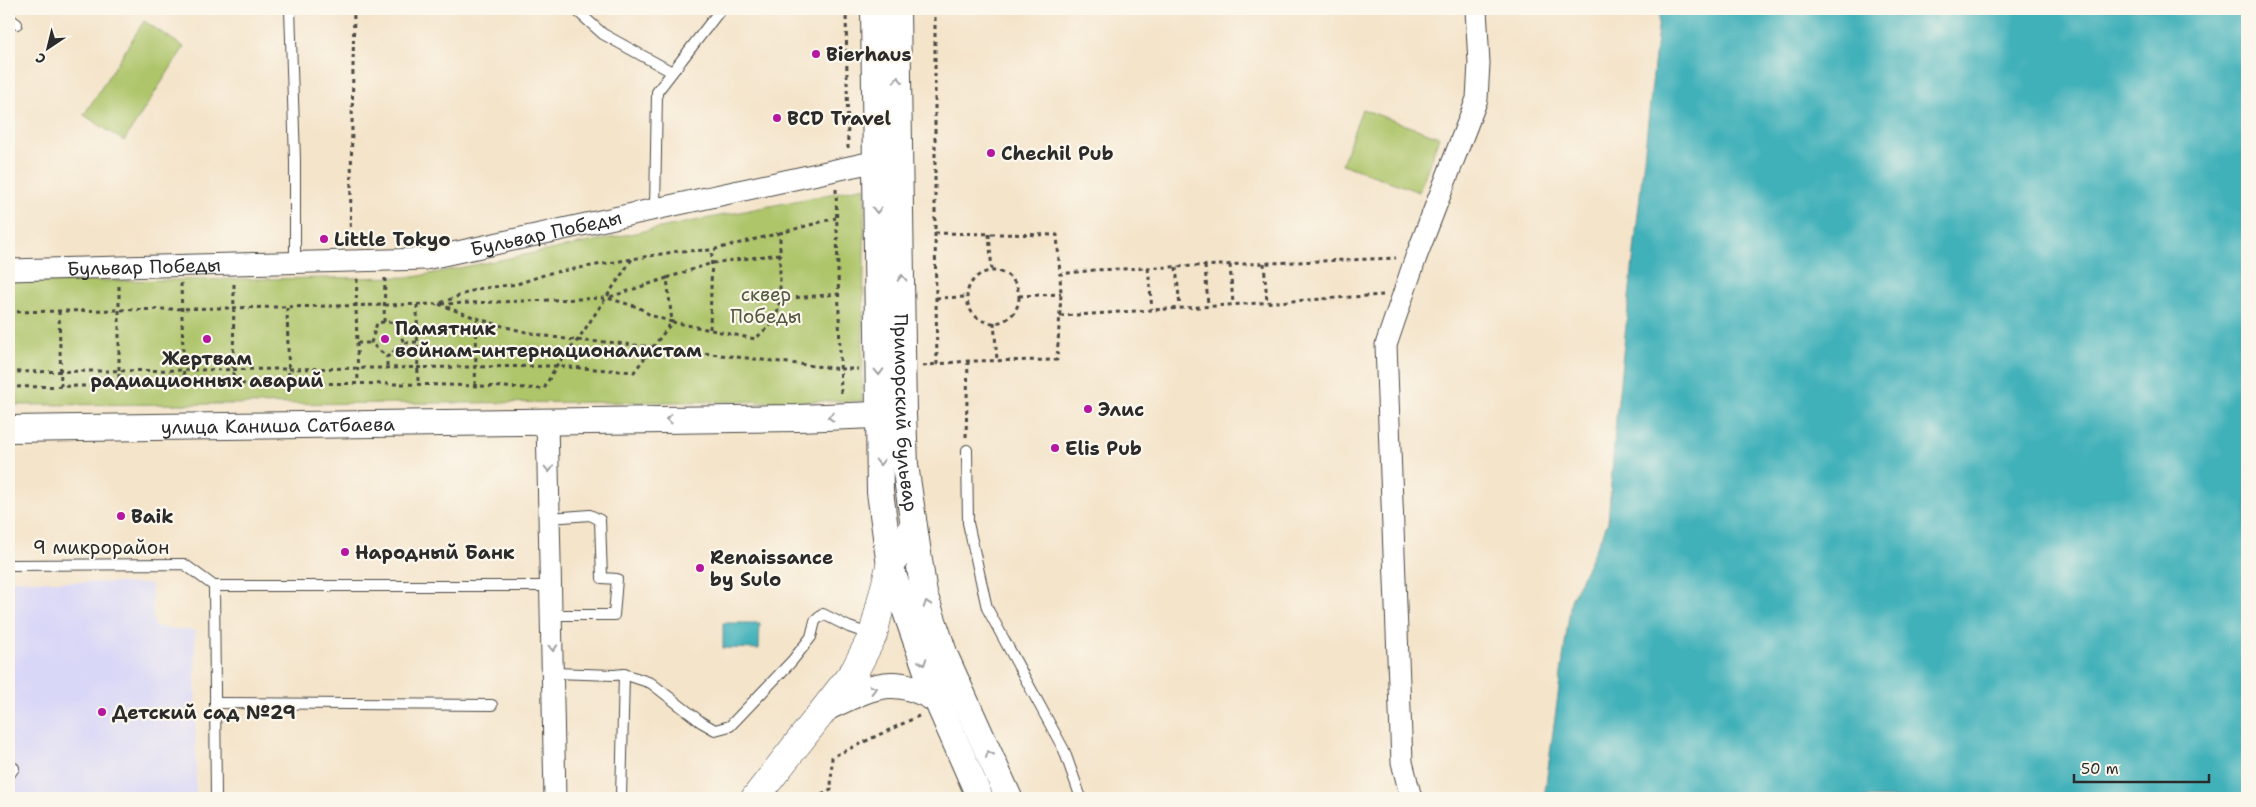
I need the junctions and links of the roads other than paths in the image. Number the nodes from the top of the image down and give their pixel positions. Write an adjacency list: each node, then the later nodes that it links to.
1 (290, 9): 10 (lane)
2 (575, 9): 7 (lane)
3 (721, 9): 7 (lane)
4 (874, 9): 8 (street, Приморский бульвар)
5 (897, 9): 8 (street, Приморский бульвар, one-way to 5)
6 (1476, 9): 37 (street)
7 (672, 72): 9 (lane)
8 (888, 159): 9 (street, Бульвар Победы); 12 (street, Приморский бульвар)
9 (655, 210): 10 (street, Бульвар Победы)
10 (295, 262): 11 (street, Бульвар Победы)
11 (9, 270)
12 (892, 414): 13 (street, улица Каниша Сатбаева, one-way to 13); 17 (street, Приморский бульвар); 19 (street, Приморский бульвар, one-way to 19)
13 (547, 420): 14 (street, улица Каниша Сатбаева); 16 (street, one-way to 16)
14 (9, 429)
15 (966, 450): 36 (lane)
16 (550, 518): 21 (street); 22 (lane)
17 (913, 527): 19 (main road); 35 (street, Приморский бульвар, one-way to 17)
18 (9, 565): 20 (lane, 9 микрорайон)
19 (890, 566): 23 (main road); 28 (street, Приморский бульвар, one-way to 28)
20 (214, 586): 21 (lane); 26 (lane)
21 (552, 586): 22 (street)
22 (552, 615): 24 (street, one-way to 24)
23 (872, 636): 25 (lane); 29 (main road)
24 (554, 673): 25 (lane); 31 (street)
25 (624, 674): 32 (lane)
26 (215, 703): 27 (lane); 30 (lane)
27 (492, 705)
28 (933, 706): 29 (street, one-way to 28); 34 (street, Приморский бульвар)
29 (828, 707): 33 (main road)
30 (216, 798)
31 (555, 798)
32 (621, 798)
33 (755, 798)
34 (980, 798)
35 (1009, 798)
36 (1081, 798)
37 (1411, 798)

